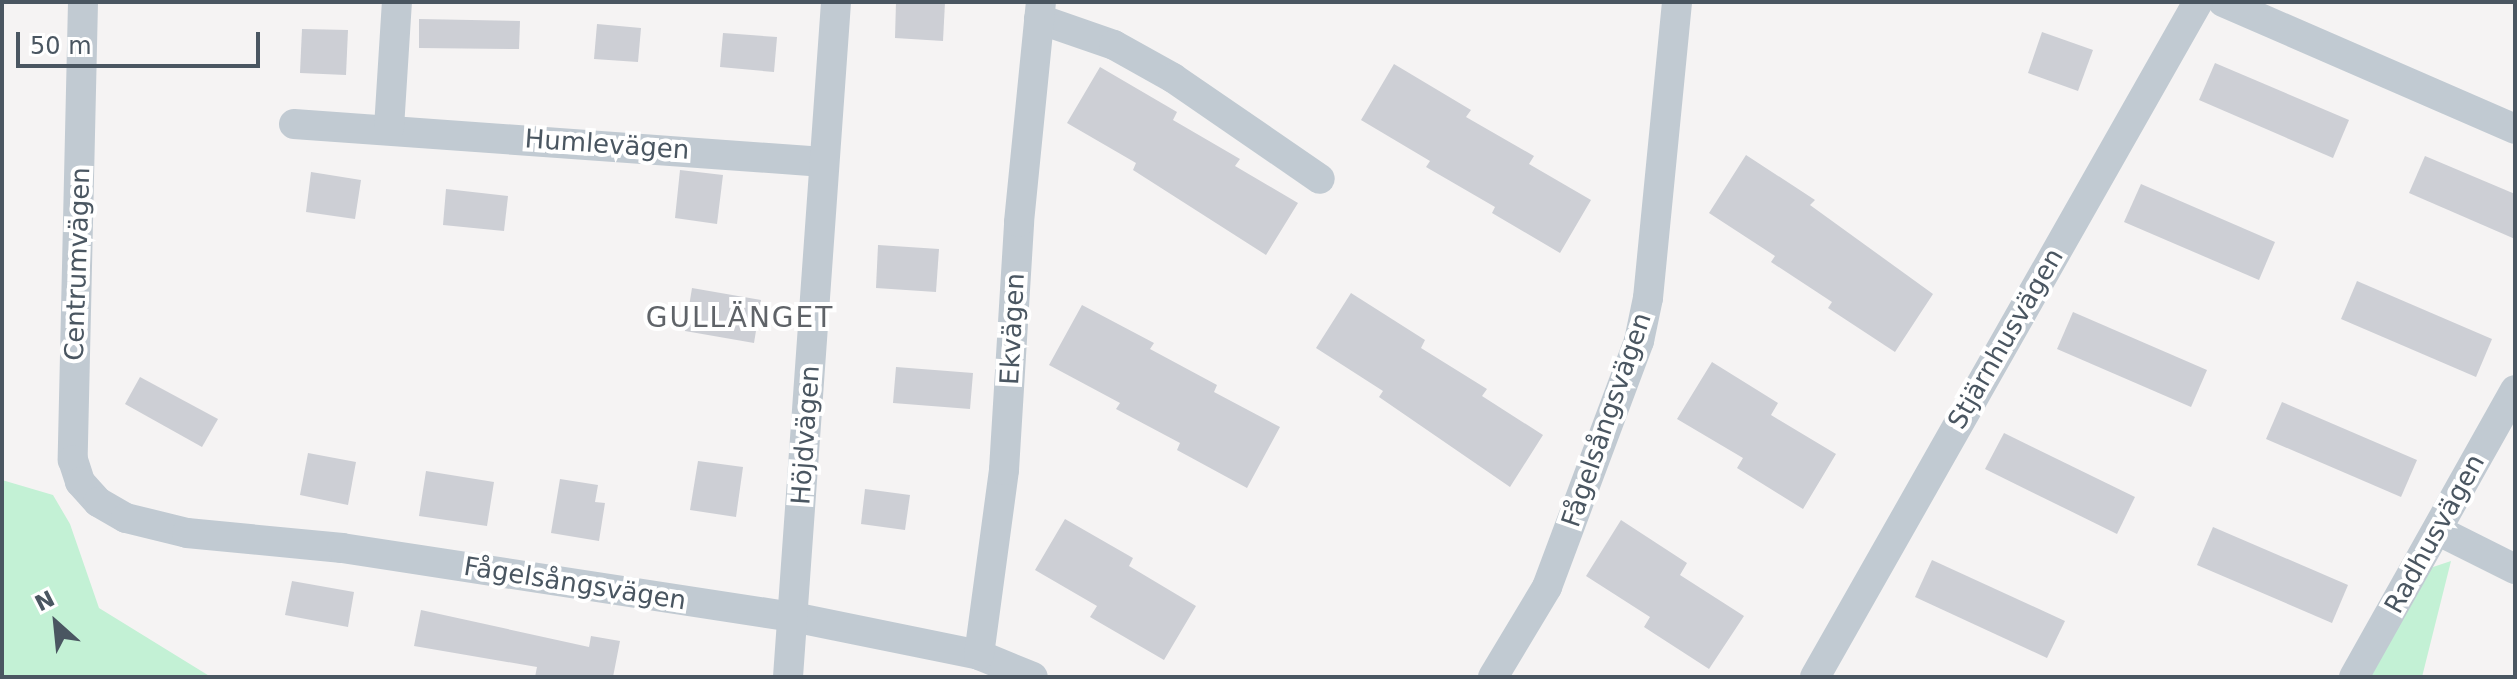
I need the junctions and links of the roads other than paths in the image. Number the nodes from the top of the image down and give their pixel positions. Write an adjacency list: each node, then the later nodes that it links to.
1 (83, 2): 14 (street, Centrumvägen)
2 (397, 2): 9 (street)
3 (836, 2): 11 (street, Höjdvägen)
4 (1677, 2): 21 (street, Fågelsångsvägen)
5 (2198, 2): 22 (street, Stjärnhusvägen)
6 (2223, 2): 10 (street)
7 (1040, 11): 12 (street); 18 (street, Ekvägen)
8 (294, 124): 9 (street, Humlevägen)
9 (389, 128): 11 (street, Humlevägen)
10 (2515, 129)
11 (824, 162): 17 (street, Höjdvägen)
12 (1320, 179)
13 (2515, 390): 15 (street, Radhusvägen)
14 (112, 511): 17 (street, Fågelsångsvägen)
15 (2439, 531): 16 (street); 23 (street, Radhusvägen)
16 (2515, 569)
17 (793, 617): 18 (street, Fågelsångsvägen); 19 (street, Höjdvägen)
18 (979, 655): 20 (street, Fågelsångsvägen)
19 (788, 677)
20 (1033, 677)
21 (1493, 677)
22 (1815, 677)
23 (2354, 677)

